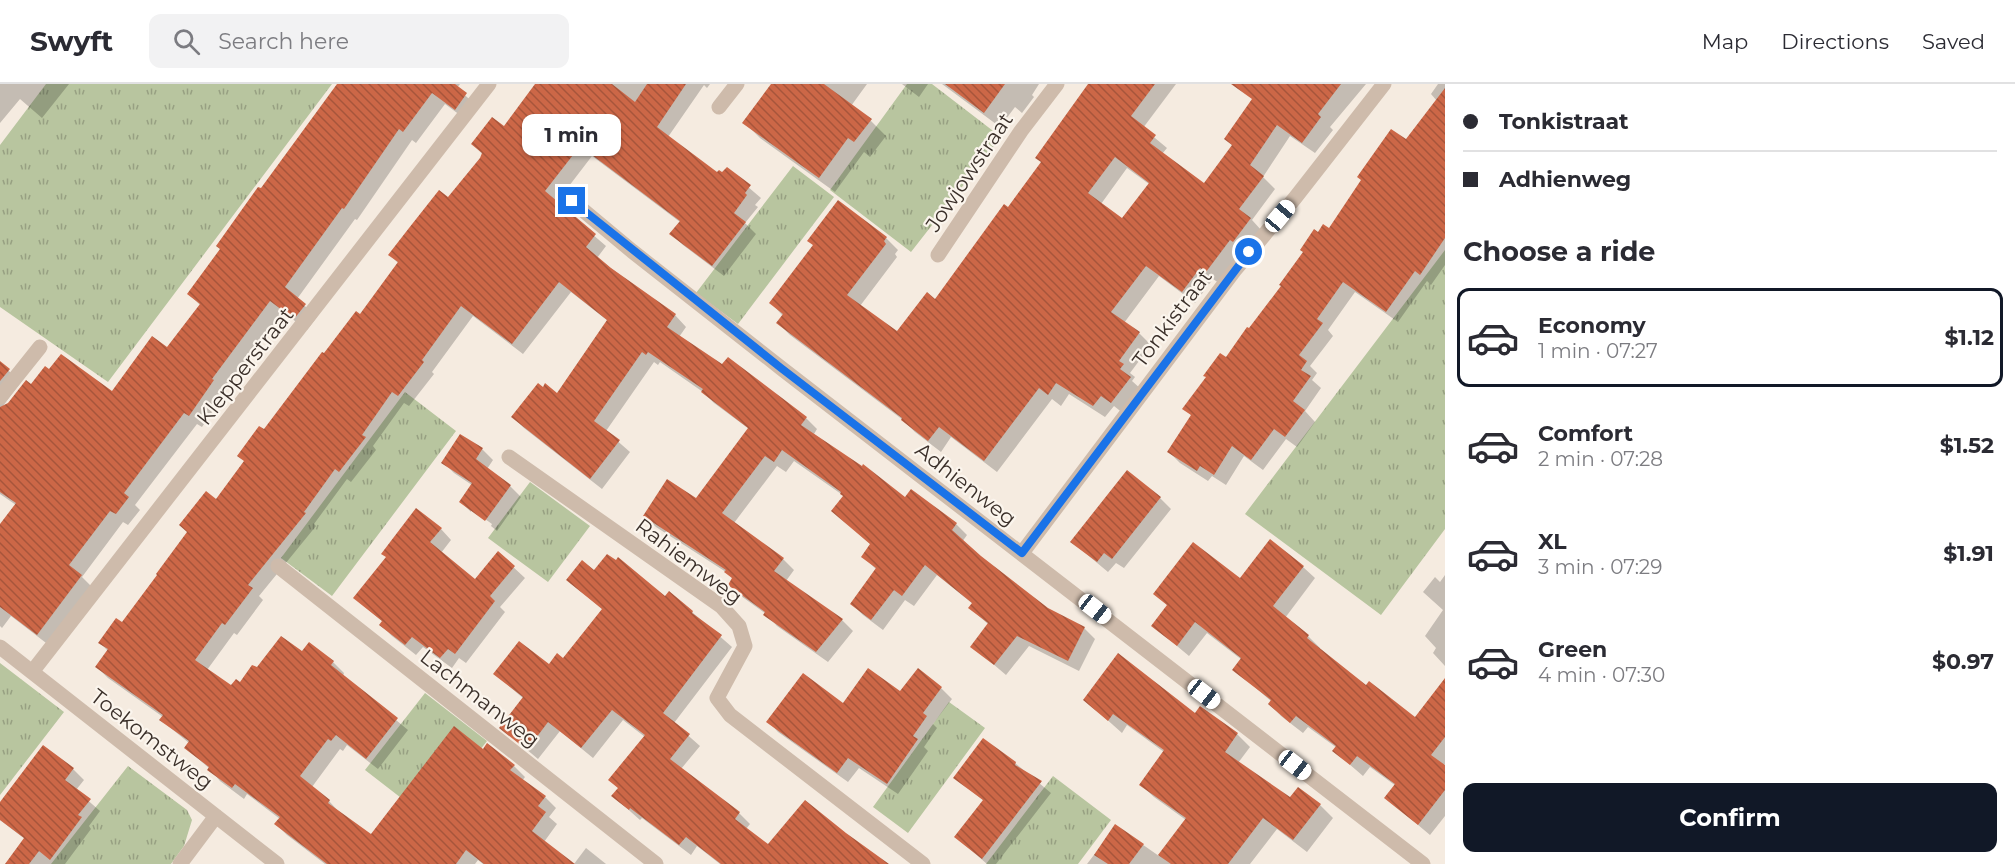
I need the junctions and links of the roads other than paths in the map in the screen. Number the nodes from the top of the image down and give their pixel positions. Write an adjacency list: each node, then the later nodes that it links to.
1 (489, 84): 14 (street, Klepperstraat)
2 (737, 84): 5 (street)
3 (1057, 84): 7 (street, Jowjowstraat)
4 (1384, 84): 11 (street, Tonkistraat)
5 (719, 107)
6 (572, 201): 11 (street, Adhienweg)
7 (938, 255)
8 (40, 347): 9 (street)
9 (0, 397)
10 (509, 457): 19 (street, Rahiemweg)
11 (1022, 553): 20 (street, Adhienweg)
12 (278, 566): 18 (street, Lachmanweg)
13 (0, 647): 14 (street, Toekomstweg)
14 (32, 672): 15 (street, Toekomstweg)
15 (216, 816): 16 (street); 17 (street, Toekomstweg)
16 (180, 864)
17 (277, 864)
18 (656, 864)
19 (923, 864)
20 (1423, 864)

